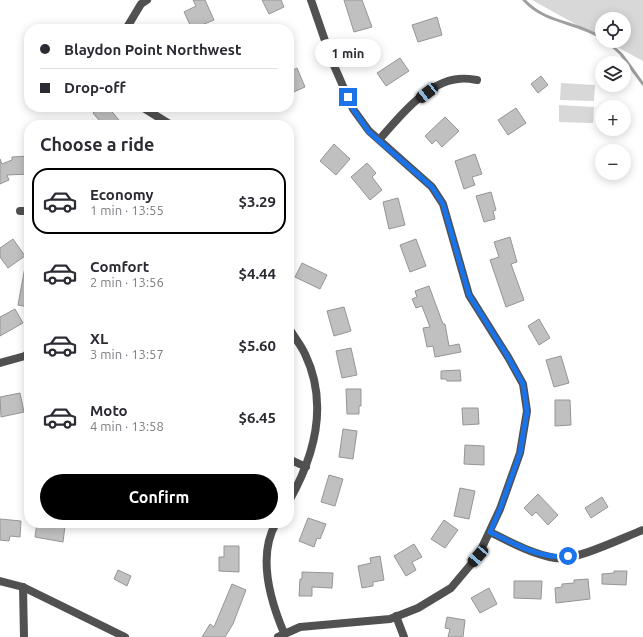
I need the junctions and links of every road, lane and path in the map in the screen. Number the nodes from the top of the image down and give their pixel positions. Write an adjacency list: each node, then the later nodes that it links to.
1 (311, 0): 7 (street)
2 (142, 1): 3 (street)
3 (129, 24)
4 (477, 80): 7 (street)
5 (150, 112): 6 (street)
6 (163, 120)
7 (379, 140): 18 (street)
8 (20, 211): 9 (street)
9 (24, 211)
10 (294, 336): 14 (street)
11 (24, 356): 12 (street)
12 (0, 363)
13 (294, 461): 14 (street)
14 (306, 467): 15 (street)
15 (294, 491)
16 (274, 528): 22 (street)
17 (643, 530): 18 (street)
18 (490, 532): 21 (street)
19 (0, 581): 20 (street)
20 (23, 587): 23 (street); 24 (street)
21 (396, 616): 22 (street); 25 (street)
22 (281, 635)
23 (24, 637)
24 (125, 637)
25 (404, 637)

